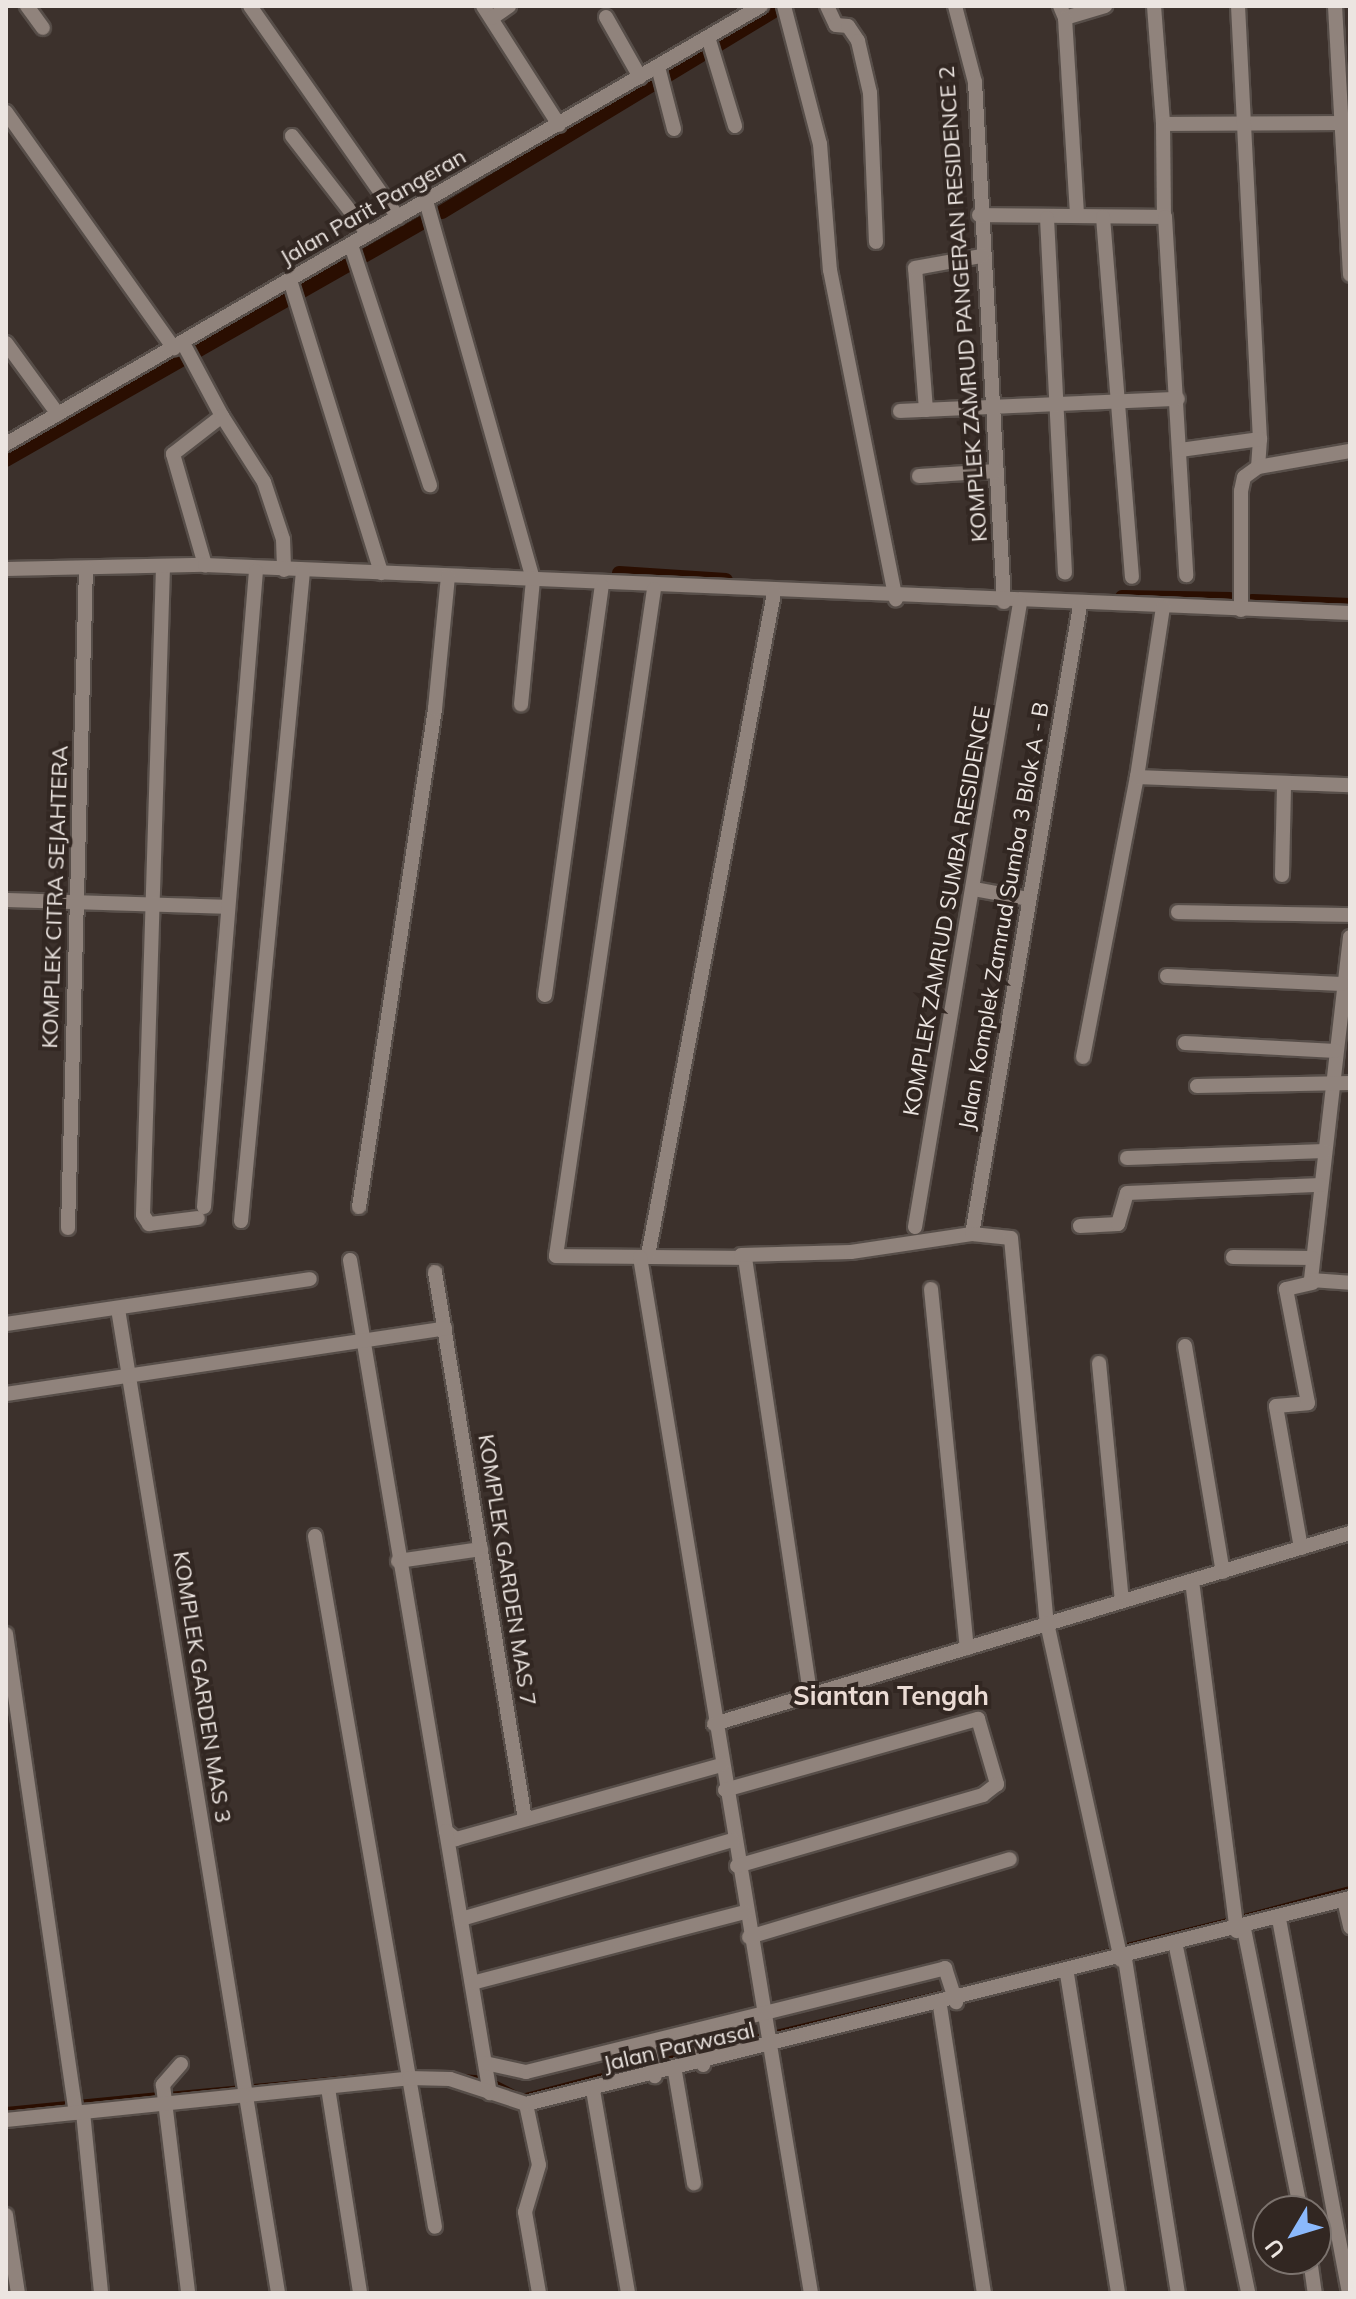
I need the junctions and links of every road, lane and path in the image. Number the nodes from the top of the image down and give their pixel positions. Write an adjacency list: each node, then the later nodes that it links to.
1 (27, 6): 15 (street)
2 (250, 6): 32 (street)
3 (509, 6): 12 (street)
4 (761, 6): 16 (street, Jalan Parit Pangeran)
5 (784, 6): 75 (street)
6 (827, 6): 36 (street)
7 (955, 6): 29 (street, KOMPLEK ZAMRUD PANGERAN RESIDENCE 2)
8 (1105, 6): 13 (street)
9 (1154, 6): 21 (street)
10 (1238, 6): 22 (street)
11 (1335, 6): 20 (street)
12 (487, 12): 23 (street)
13 (1063, 12): 31 (street)
14 (606, 17): 18 (street)
15 (43, 28)
16 (708, 37): 17 (street, Jalan Parit Pangeran); 24 (street)
17 (659, 70): 18 (street, Jalan Parit Pangeran); 25 (street)
18 (640, 77): 23 (street, Jalan Parit Pangeran)
19 (6, 112): 42 (street)
20 (1338, 123): 22 (street); 27 (street)
21 (1163, 124): 22 (street); 30 (street)
22 (1244, 124): 52 (street)
23 (559, 125): 28 (street, Jalan Parit Pangeran)
24 (735, 126)
25 (674, 129)
26 (292, 136): 35 (street)
27 (1346, 174): 39 (street)
28 (426, 201): 32 (street, Jalan Parit Pangeran); 71 (street)
29 (979, 215): 34 (street); 38 (street, KOMPLEK ZAMRUD PANGERAN RESIDENCE 2)
30 (1164, 215): 33 (street); 43 (street)
31 (1077, 216): 33 (street); 34 (street)
32 (398, 217): 35 (street, Jalan Parit Pangeran)
33 (1103, 217): 44 (street)
34 (1047, 218): 45 (street)
35 (368, 234): 37 (street, Jalan Parit Pangeran)
36 (876, 242)
37 (351, 245): 40 (street, Jalan Parit Pangeran); 58 (street)
38 (982, 256): 46 (street, KOMPLEK ZAMRUD PANGERAN RESIDENCE 2); 47 (street)
39 (1350, 275)
40 (293, 288): 42 (street, Jalan Parit Pangeran); 66 (street)
41 (6, 343): 49 (street)
42 (184, 350): 49 (street, Jalan Parit Pangeran); 50 (street)
43 (1178, 399): 44 (street); 53 (street)
44 (1116, 401): 45 (street); 70 (street)
45 (1054, 404): 46 (street); 67 (street)
46 (993, 406): 47 (street); 56 (street, KOMPLEK ZAMRUD PANGERAN RESIDENCE 2)
47 (926, 410): 48 (street)
48 (900, 411)
49 (58, 414): 51 (street, Jalan Parit Pangeran)
50 (222, 416): 59 (street); 63 (street)
51 (8, 439)
52 (1260, 439): 53 (street); 55 (street)
53 (1180, 450): 68 (street)
54 (1350, 451): 55 (street)
55 (1258, 467): 80 (street)
56 (997, 471): 57 (street); 76 (street, KOMPLEK ZAMRUD PANGERAN RESIDENCE 2)
57 (919, 476)
58 (430, 485)
59 (205, 565): 60 (street); 64 (street)
60 (163, 567): 61 (street); 89 (street)
61 (86, 568): 62 (street); 88 (street, KOMPLEK CITRA SEJAHTERA)
62 (6, 569)
63 (284, 570): 64 (street); 65 (street)
64 (256, 571): 92 (street)
65 (303, 571): 66 (street); 109 (street)
66 (381, 573): 69 (street)
67 (1065, 573)
68 (1186, 575)
69 (448, 577): 71 (street); 108 (street)
70 (1132, 577)
71 (533, 580): 72 (street); 82 (street)
72 (602, 586): 73 (street); 98 (street)
73 (654, 589): 74 (street); 115 (street)
74 (774, 593): 75 (street); 115 (street)
75 (896, 599): 76 (street)
76 (1004, 602): 77 (street)
77 (1020, 603): 78 (street); 87 (street, KOMPLEK ZAMRUD SUMBA RESIDENCE)
78 (1080, 606): 79 (street); 90 (street, Jalan Komplek Zamrud Sumba 3 Blok A - B)
79 (1163, 607): 80 (street); 83 (street)
80 (1241, 610): 81 (street)
81 (1350, 613)
82 (521, 704)
83 (1137, 777): 84 (street); 101 (street)
84 (1284, 784): 85 (street); 86 (street)
85 (1350, 785)
86 (1282, 875)
87 (974, 889): 90 (street); 111 (street, KOMPLEK ZAMRUD SUMBA RESIDENCE)
88 (77, 899): 89 (street); 91 (street); 112 (street, KOMPLEK CITRA SEJAHTERA)
89 (154, 899): 92 (street); 92 (street)
90 (1029, 899): 113 (street, Jalan Komplek Zamrud Sumba 3 Blok A - B)
91 (6, 900)
92 (225, 907)
93 (1178, 912): 94 (street)
94 (1350, 915)
95 (1350, 937): 97 (street)
96 (1167, 976): 97 (street)
97 (1342, 984): 100 (street)
98 (545, 995)
99 (1185, 1043): 100 (street)
100 (1336, 1051): 102 (street)
101 (1083, 1057)
102 (1334, 1083): 103 (street); 104 (street); 105 (street)
103 (1350, 1083)
104 (1197, 1086)
105 (1325, 1151): 106 (street); 107 (street)
106 (1127, 1158)
107 (1321, 1185): 110 (street); 117 (street)
108 (359, 1207)
109 (241, 1221)
110 (1080, 1226)
111 (915, 1227)
112 (68, 1228)
113 (972, 1234): 114 (street); 140 (street)
114 (741, 1255): 115 (street); 143 (street)
115 (644, 1256): 144 (street)
116 (1233, 1257): 117 (street)
117 (1312, 1258): 121 (street)
118 (350, 1260): 127 (street)
119 (435, 1272): 126 (street, KOMPLEK GARDEN MAS 7)
120 (310, 1279): 124 (street)
121 (1312, 1283): 122 (street); 134 (street)
122 (1350, 1283)
123 (931, 1289): 142 (street)
124 (118, 1309): 125 (street); 130 (street, KOMPLEK GARDEN MAS 3)
125 (6, 1324)
126 (445, 1328): 127 (street); 135 (street, KOMPLEK GARDEN MAS 7)
127 (362, 1338): 130 (street); 136 (street)
128 (1185, 1346): 137 (street)
129 (1099, 1363): 139 (street)
130 (129, 1377): 131 (street); 174 (street, KOMPLEK GARDEN MAS 3)
131 (6, 1394)
132 (1350, 1533): 134 (street)
133 (315, 1536): 171 (street)
134 (1301, 1548): 137 (street)
135 (481, 1549): 136 (street); 147 (street, KOMPLEK GARDEN MAS 7)
136 (398, 1561): 148 (street)
137 (1223, 1572): 138 (street)
138 (1192, 1581): 139 (street); 156 (street)
139 (1122, 1600): 140 (street)
140 (1047, 1623): 142 (street); 160 (street)
141 (6, 1634): 178 (street)
142 (967, 1648): 143 (street)
143 (811, 1697): 144 (street)
144 (714, 1724): 145 (street)
145 (721, 1765): 146 (street); 147 (street)
146 (725, 1790): 149 (street); 151 (street)
147 (525, 1819): 148 (street)
148 (446, 1831): 154 (street)
149 (733, 1840): 151 (street); 154 (street)
150 (1010, 1859): 158 (street)
151 (737, 1866): 153 (street)
152 (1347, 1899): 155 (street, Jalan Parwasal); 157 (street)
153 (745, 1912): 158 (street); 162 (street)
154 (461, 1919): 162 (street)
155 (1279, 1919): 156 (street, Jalan Parwasal); 196 (street)
156 (1236, 1924): 159 (street, Jalan Parwasal); 181 (street)
157 (1350, 1927)
158 (749, 1937): 165 (street)
159 (1176, 1947): 160 (street, Jalan Parwasal); 195 (street)
160 (1121, 1954): 161 (street, Jalan Parwasal); 194 (street)
161 (1067, 1974): 163 (street, Jalan Parwasal); 193 (street)
162 (472, 1983): 168 (street)
163 (954, 1994): 164 (street, Jalan Parwasal); 165 (street)
164 (940, 2006): 165 (street, Jalan Parwasal); 192 (street)
165 (766, 2033): 166 (street, Jalan Parwasal); 166 (street); 191 (street)
166 (699, 2049): 167 (street); 170 (street, Jalan Parwasal)
167 (652, 2061): 168 (street); 170 (street, Jalan Parwasal); 173 (street, Jalan Parwasal)
168 (485, 2063): 175 (street)
169 (181, 2064): 176 (street)
170 (675, 2072): 180 (street)
171 (408, 2075): 172 (street, Jalan Parwasal); 175 (street, Jalan Parwasal); 183 (street)
172 (328, 2088): 174 (street, Jalan Parwasal); 188 (street)
173 (593, 2090): 177 (street, Jalan Parwasal); 190 (street)
174 (248, 2092): 176 (street, Jalan Parwasal); 187 (street, KOMPLEK GARDEN MAS 3)
175 (490, 2093): 177 (street, Jalan Parwasal)
176 (164, 2096): 178 (street, Jalan Parwasal); 186 (street)
177 (526, 2104): 189 (street)
178 (79, 2112): 179 (street, Jalan Parwasal); 185 (street)
179 (6, 2120)
180 (694, 2183)
181 (1297, 2195)
182 (6, 2215): 184 (street)
183 (435, 2227)
184 (18, 2293)
185 (101, 2293)
186 (188, 2293)
187 (278, 2293)
188 (360, 2293)
189 (539, 2293)
190 (628, 2293)
191 (811, 2293)
192 (984, 2293)
193 (1118, 2293)
194 (1178, 2293)
195 (1248, 2293)
196 (1349, 2293)

